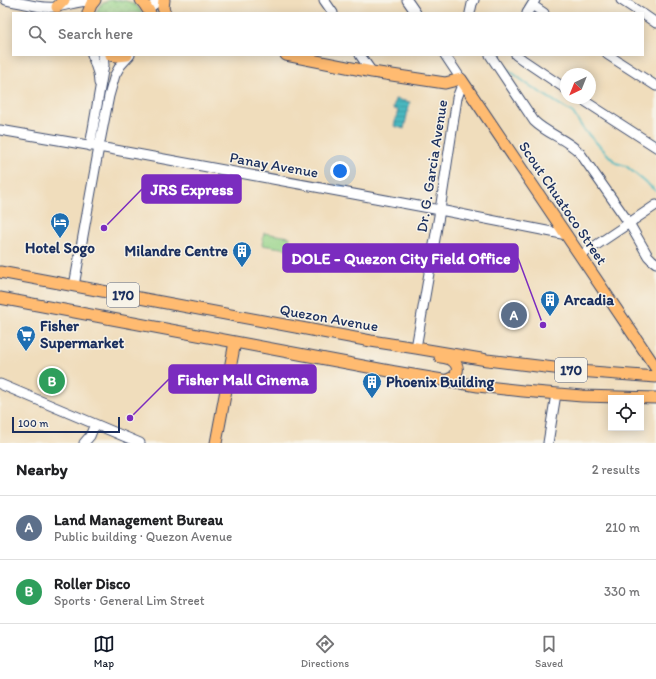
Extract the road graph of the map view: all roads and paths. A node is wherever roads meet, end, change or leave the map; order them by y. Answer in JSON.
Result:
{"nodes":[{"id":1,"x":6,"y":0,"type":"edge"},
{"id":2,"x":141,"y":0,"type":"edge"},
{"id":3,"x":160,"y":0,"type":"edge"},
{"id":4,"x":164,"y":0,"type":"edge"},
{"id":5,"x":324,"y":0,"type":"edge"},
{"id":6,"x":407,"y":0,"type":"edge"},
{"id":7,"x":474,"y":0,"type":"edge"},
{"id":8,"x":621,"y":0,"type":"edge"},
{"id":9,"x":95,"y":1,"type":"edge"},
{"id":10,"x":534,"y":2,"type":"edge"},
{"id":11,"x":58,"y":7,"type":"edge"},
{"id":12,"x":149,"y":11,"type":"edge"},
{"id":13,"x":89,"y":12,"type":"edge"},
{"id":14,"x":165,"y":12,"type":"edge"},
{"id":15,"x":331,"y":12,"type":"edge"},
{"id":16,"x":415,"y":12,"type":"edge"},
{"id":17,"x":470,"y":12,"type":"edge"},
{"id":18,"x":528,"y":12,"type":"edge"},
{"id":19,"x":543,"y":12,"type":"edge"},
{"id":20,"x":639,"y":12,"type":"edge"},
{"id":21,"x":644,"y":15,"type":"edge"},
{"id":22,"x":656,"y":23,"type":"edge"},
{"id":23,"x":92,"y":56,"type":"edge"},
{"id":24,"x":103,"y":56,"type":"edge"},
{"id":25,"x":128,"y":56,"type":"edge"},
{"id":26,"x":291,"y":56,"type":"edge"},
{"id":27,"x":361,"y":56,"type":"edge"},
{"id":28,"x":446,"y":56,"type":"edge"},
{"id":29,"x":491,"y":56,"type":"edge"},
{"id":30,"x":517,"y":56,"type":"edge"},
{"id":31,"x":610,"y":56,"type":"edge"},
{"id":32,"x":372,"y":72,"type":"junction"},
{"id":33,"x":463,"y":82,"type":"junction"},
{"id":34,"x":560,"y":85,"type":"edge"},
{"id":35,"x":656,"y":86,"type":"edge"},
{"id":36,"x":100,"y":94,"type":"junction"},
{"id":37,"x":589,"y":104,"type":"edge"},
{"id":38,"x":0,"y":130,"type":"edge"},
{"id":39,"x":95,"y":146,"type":"junction"},
{"id":40,"x":656,"y":147,"type":"edge"},
{"id":41,"x":656,"y":205,"type":"edge"},
{"id":42,"x":440,"y":210,"type":"junction"},
{"id":43,"x":629,"y":224,"type":"junction"},
{"id":44,"x":567,"y":235,"type":"junction"},
{"id":45,"x":580,"y":256,"type":"junction"},
{"id":46,"x":656,"y":262,"type":"edge"},
{"id":47,"x":0,"y":272,"type":"edge"},
{"id":48,"x":74,"y":286,"type":"junction"},
{"id":49,"x":0,"y":298,"type":"edge"},
{"id":50,"x":239,"y":343,"type":"junction"},
{"id":51,"x":411,"y":347,"type":"junction"},
{"id":52,"x":656,"y":368,"type":"edge"},
{"id":53,"x":656,"y":376,"type":"edge"},
{"id":54,"x":447,"y":380,"type":"junction"},
{"id":55,"x":0,"y":384,"type":"edge"},
{"id":56,"x":556,"y":394,"type":"junction"},
{"id":57,"x":656,"y":398,"type":"edge"},
{"id":58,"x":95,"y":424,"type":"junction"},
{"id":59,"x":84,"y":443,"type":"edge"},
{"id":60,"x":140,"y":443,"type":"edge"},
{"id":61,"x":216,"y":443,"type":"edge"},
{"id":62,"x":222,"y":443,"type":"edge"},
{"id":63,"x":548,"y":443,"type":"edge"}],
"edges":[{"from":1,"to":11,"type":"street"},
{"from":2,"to":12,"type":"main road"},
{"from":3,"to":12,"type":"street"},
{"from":4,"to":14,"type":"main road"},
{"from":5,"to":15,"type":"street"},
{"from":6,"to":16,"type":"street"},
{"from":7,"to":17,"type":"street"},
{"from":8,"to":20,"type":"street"},
{"from":9,"to":11,"type":"street"},
{"from":9,"to":13,"type":"main road"},
{"from":10,"to":18,"type":"street"},
{"from":10,"to":19,"type":"street"},
{"from":21,"to":22,"type":"street"},
{"from":23,"to":36,"type":"street"},
{"from":24,"to":36,"type":"street"},
{"from":25,"to":39,"type":"street"},
{"from":26,"to":32,"type":"main road"},
{"from":27,"to":32,"type":"street"},
{"from":28,"to":33,"type":"street","name":"Scout Chuatoco Street"},
{"from":29,"to":43,"type":"street"},
{"from":30,"to":34,"type":"street"},
{"from":31,"to":35,"type":"street"},
{"from":32,"to":33,"type":"main road"},
{"from":33,"to":42,"type":"street","name":"Dr. G. Garcia Avenue"},
{"from":33,"to":44,"type":"main road","name":"Scout Chuatoco Street"},
{"from":36,"to":39,"type":"street"},
{"from":37,"to":40,"type":"street"},
{"from":38,"to":39,"type":"street","name":"Panay Avenue"},
{"from":39,"to":42,"type":"street","name":"Panay Avenue"},
{"from":39,"to":48,"type":"street"},
{"from":41,"to":43,"type":"street"},
{"from":42,"to":44,"type":"street","name":"Panay Avenue"},
{"from":42,"to":51,"type":"street","name":"Dr. G. Garcia Avenue"},
{"from":43,"to":45,"type":"street"},
{"from":43,"to":46,"type":"street"},
{"from":44,"to":45,"type":"main road","name":"Scout Chuatoco Street"},
{"from":45,"to":52,"type":"main road","name":"Scout Chuatoco Street"},
{"from":47,"to":48,"type":"main road","name":"Quezon Avenue","number":"170"},
{"from":48,"to":51,"type":"main road","name":"Quezon Avenue","number":"170"},
{"from":49,"to":50,"type":"main road","number":"170"},
{"from":50,"to":54,"type":"main road","number":"170"},
{"from":50,"to":61,"type":"main road"},
{"from":50,"to":62,"type":"main road"},
{"from":51,"to":53,"type":"main road","name":"Quezon Avenue","number":"170"},
{"from":51,"to":54,"type":"main road"},
{"from":54,"to":56,"type":"main road","number":"170"},
{"from":55,"to":58,"type":"street"},
{"from":56,"to":57,"type":"main road","number":"170"},
{"from":56,"to":63,"type":"street"},
{"from":58,"to":59,"type":"street"},
{"from":58,"to":60,"type":"street"}]}
